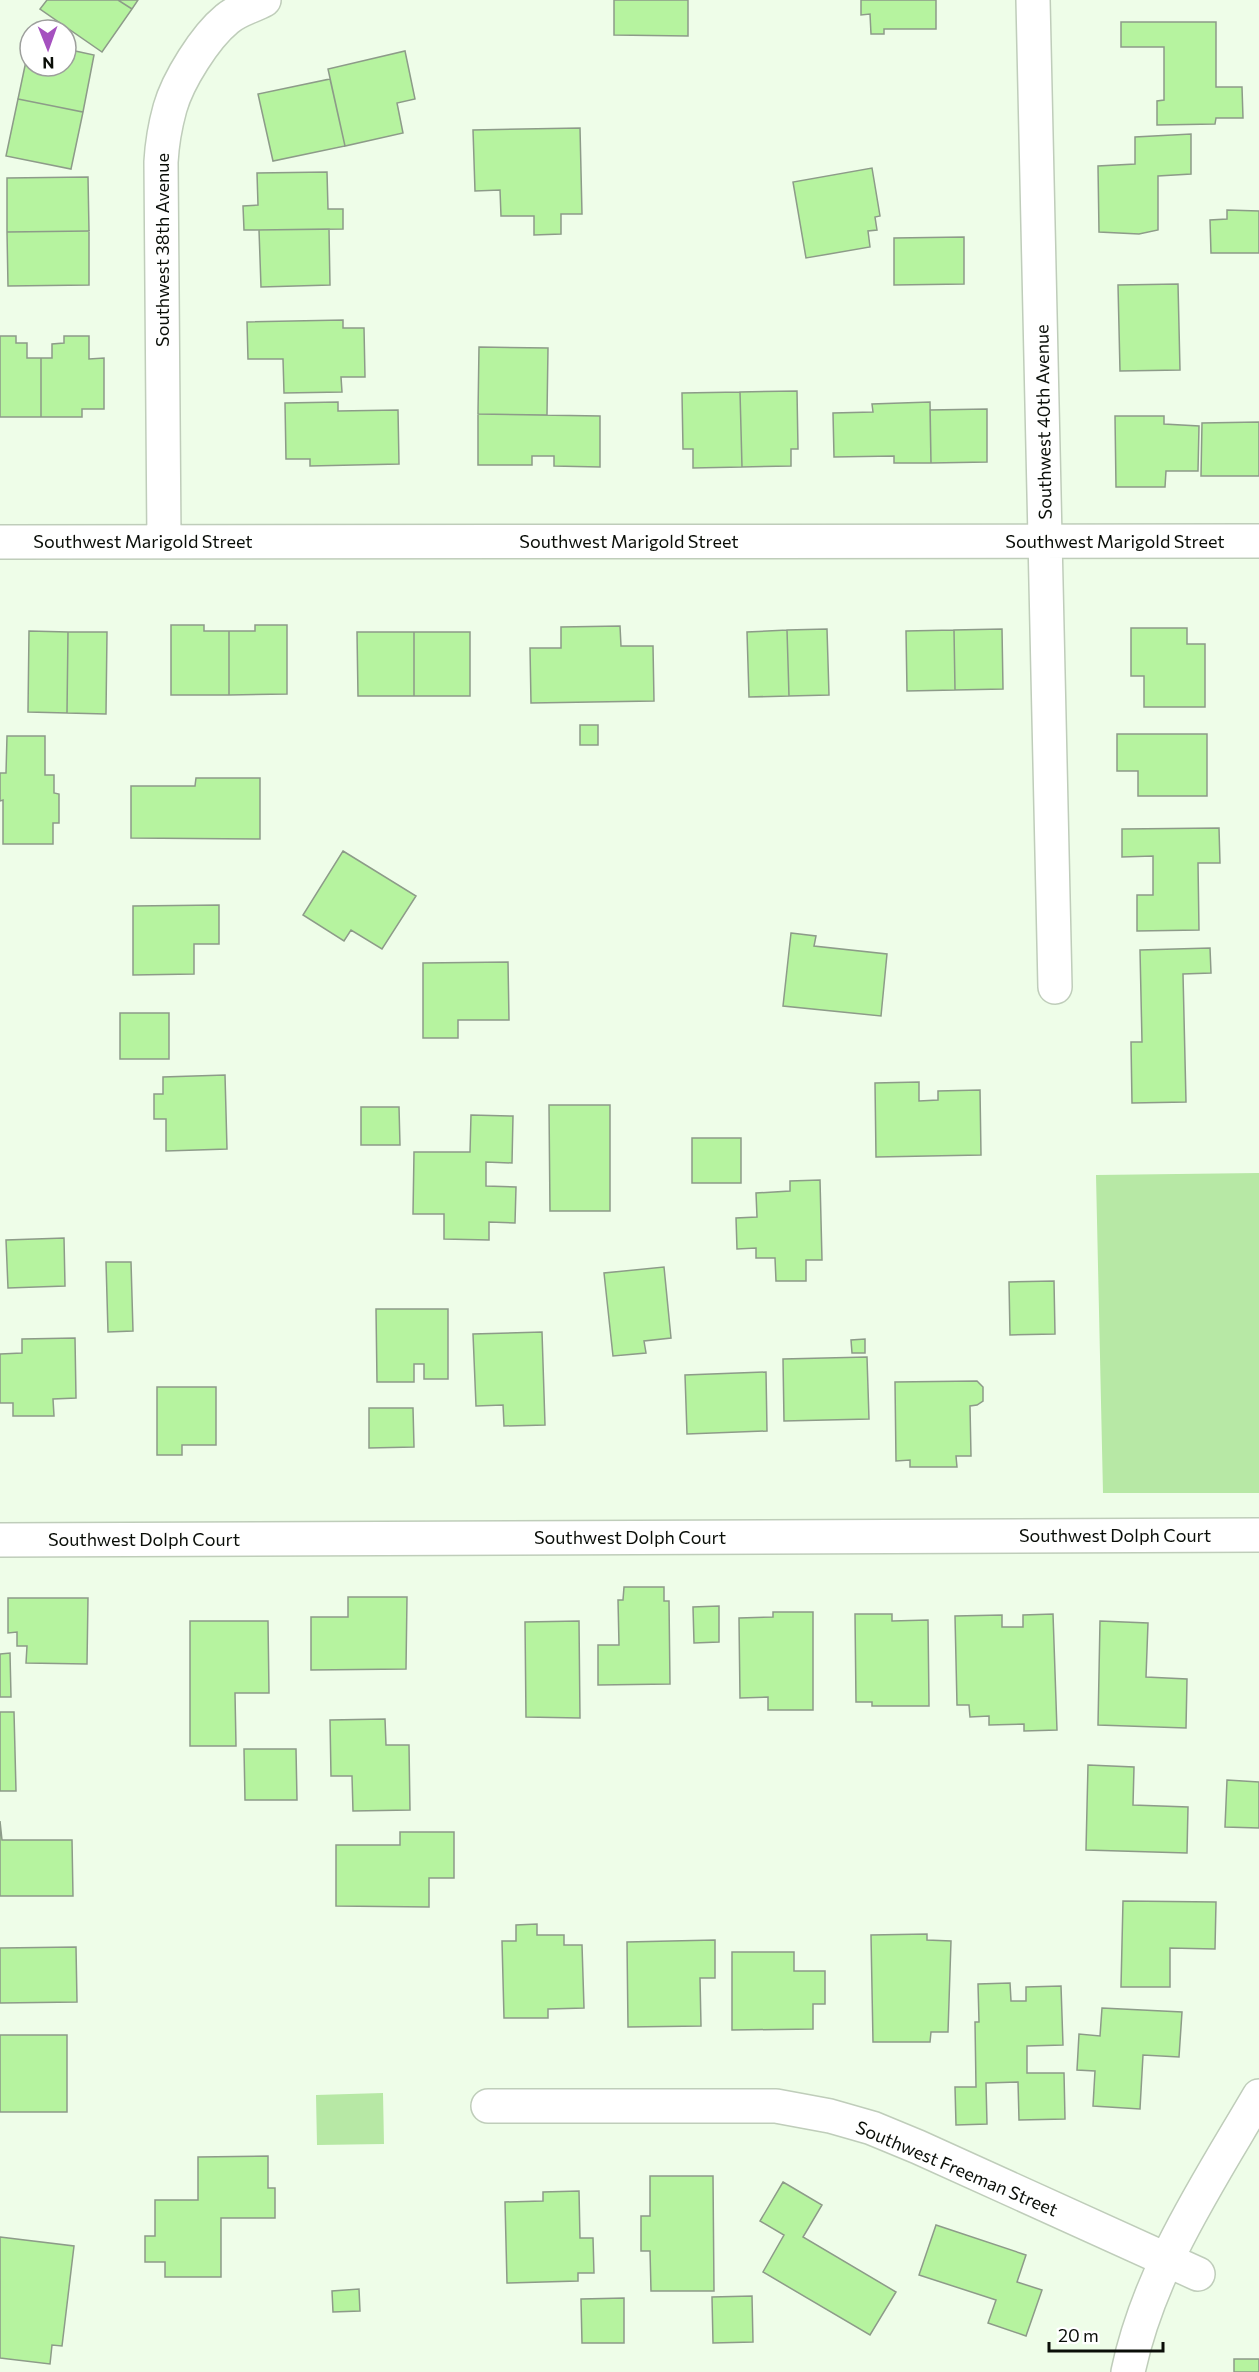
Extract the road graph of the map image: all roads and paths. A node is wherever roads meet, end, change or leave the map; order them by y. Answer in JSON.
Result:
{"nodes":[{"id":1,"x":264,"y":0,"type":"edge"},
{"id":2,"x":1033,"y":0,"type":"edge"},
{"id":3,"x":164,"y":541,"type":"junction"},
{"id":4,"x":1046,"y":541,"type":"junction"},
{"id":5,"x":1259,"y":541,"type":"edge"},
{"id":6,"x":0,"y":542,"type":"edge"},
{"id":7,"x":1055,"y":987,"type":"dead end"},
{"id":8,"x":1259,"y":1535,"type":"edge"},
{"id":9,"x":0,"y":1540,"type":"edge"},
{"id":10,"x":1259,"y":2096,"type":"edge"},
{"id":11,"x":488,"y":2106,"type":"dead end"},
{"id":12,"x":1166,"y":2261,"type":"junction"},
{"id":13,"x":1198,"y":2274,"type":"dead end"},
{"id":14,"x":1128,"y":2372,"type":"edge"}],
"edges":[{"from":1,"to":3,"type":"street","name":"Southwest 38th Avenue"},
{"from":2,"to":4,"type":"street","name":"Southwest 40th Avenue"},
{"from":3,"to":4,"type":"street","name":"Southwest Marigold Street"},
{"from":3,"to":6,"type":"street","name":"Southwest Marigold Street"},
{"from":4,"to":5,"type":"street","name":"Southwest Marigold Street"},
{"from":4,"to":7,"type":"street","name":"Southwest 40th Avenue"},
{"from":8,"to":9,"type":"street","name":"Southwest Dolph Court"},
{"from":10,"to":12,"type":"street"},
{"from":11,"to":12,"type":"street","name":"Southwest Freeman Street"},
{"from":12,"to":13,"type":"street","name":"Southwest Freeman Street"},
{"from":12,"to":14,"type":"street"}]}
